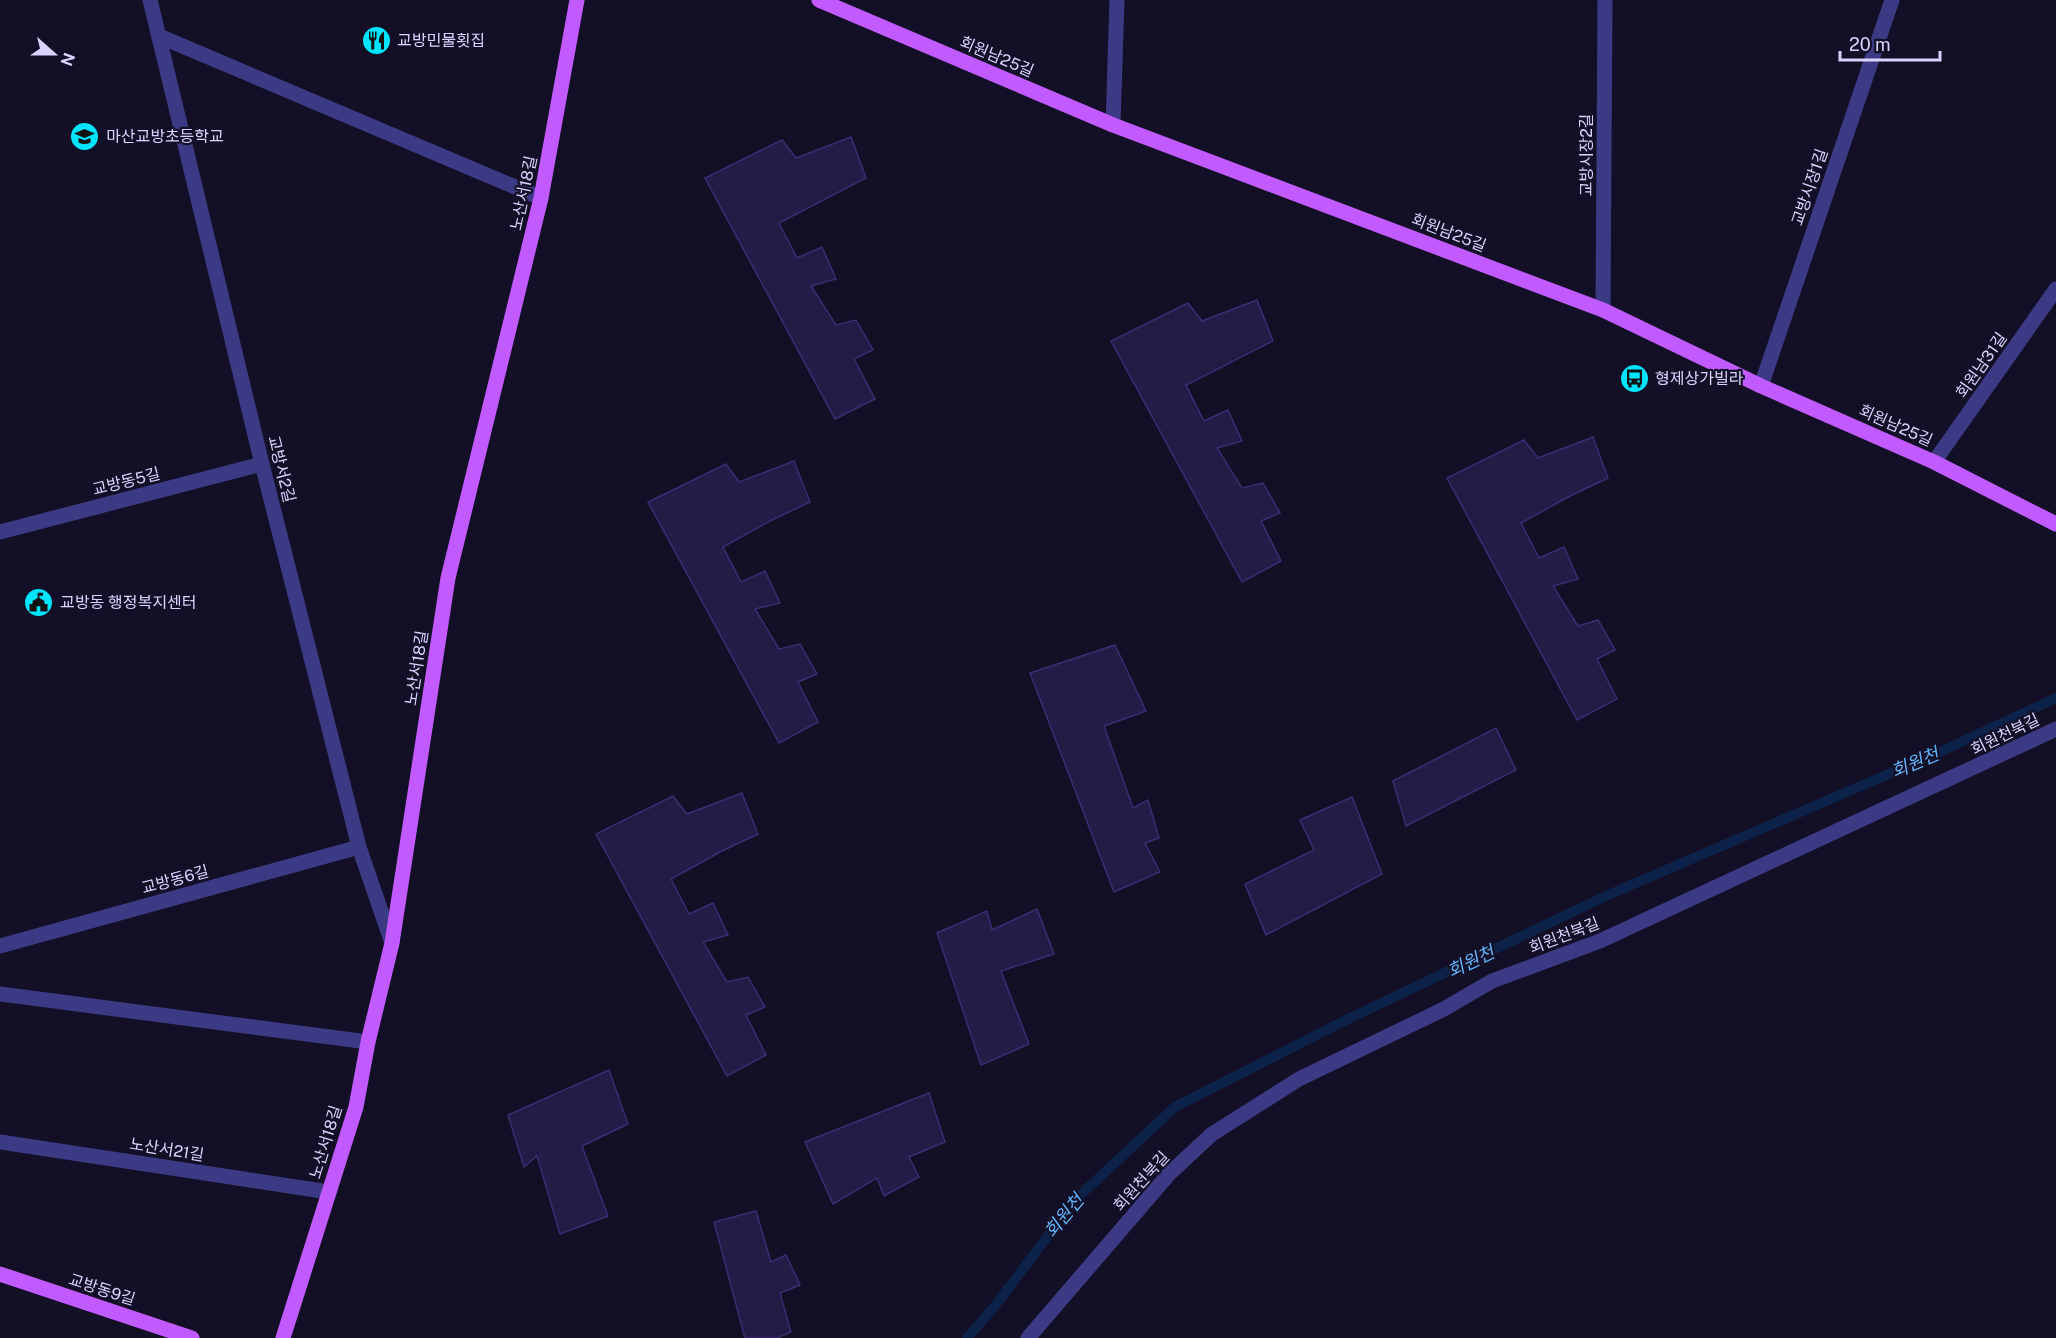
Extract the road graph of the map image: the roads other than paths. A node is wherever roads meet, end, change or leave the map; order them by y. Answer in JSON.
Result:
{"nodes":[{"id":1,"x":150,"y":0,"type":"edge"},
{"id":2,"x":577,"y":0,"type":"edge"},
{"id":3,"x":819,"y":0,"type":"edge"},
{"id":4,"x":1117,"y":0,"type":"edge"},
{"id":5,"x":1605,"y":0,"type":"edge"},
{"id":6,"x":1892,"y":0,"type":"edge"},
{"id":7,"x":159,"y":36,"type":"junction"},
{"id":8,"x":1113,"y":125,"type":"junction"},
{"id":9,"x":542,"y":198,"type":"junction"},
{"id":10,"x":2056,"y":289,"type":"edge"},
{"id":11,"x":1603,"y":310,"type":"junction"},
{"id":12,"x":1761,"y":386,"type":"junction"},
{"id":13,"x":1935,"y":462,"type":"junction"},
{"id":14,"x":262,"y":464,"type":"junction"},
{"id":15,"x":2056,"y":524,"type":"edge"},
{"id":16,"x":0,"y":532,"type":"edge"},
{"id":17,"x":2056,"y":729,"type":"edge"},
{"id":18,"x":359,"y":847,"type":"junction"},
{"id":19,"x":392,"y":943,"type":"junction"},
{"id":20,"x":0,"y":946,"type":"edge"},
{"id":21,"x":0,"y":994,"type":"edge"},
{"id":22,"x":368,"y":1042,"type":"junction"},
{"id":23,"x":0,"y":1142,"type":"edge"},
{"id":24,"x":329,"y":1192,"type":"junction"},
{"id":25,"x":0,"y":1274,"type":"edge"},
{"id":26,"x":192,"y":1338,"type":"edge"},
{"id":27,"x":283,"y":1338,"type":"edge"},
{"id":28,"x":1028,"y":1338,"type":"edge"}],
"edges":[{"from":1,"to":7,"type":"street","name":"교방서2길"},
{"from":2,"to":9,"type":"main road","name":"노산서18길"},
{"from":3,"to":8,"type":"main road","name":"회원남25길"},
{"from":4,"to":8,"type":"street"},
{"from":5,"to":11,"type":"street","name":"교방시장2길"},
{"from":6,"to":12,"type":"street","name":"교방시장1길"},
{"from":7,"to":9,"type":"street"},
{"from":7,"to":14,"type":"street","name":"교방서2길"},
{"from":8,"to":11,"type":"main road","name":"회원남25길"},
{"from":9,"to":19,"type":"main road","name":"노산서18길"},
{"from":10,"to":13,"type":"street","name":"회원남31길"},
{"from":11,"to":12,"type":"main road","name":"회원남25길"},
{"from":12,"to":13,"type":"main road","name":"회원남25길"},
{"from":13,"to":15,"type":"main road","name":"회원남25길"},
{"from":14,"to":16,"type":"street","name":"교방동5길"},
{"from":14,"to":18,"type":"street","name":"교방서2길"},
{"from":17,"to":28,"type":"street","name":"회원천북길"},
{"from":18,"to":19,"type":"street","name":"교방서2길"},
{"from":18,"to":20,"type":"street","name":"교방동6길"},
{"from":19,"to":22,"type":"main road","name":"노산서18길"},
{"from":21,"to":22,"type":"street"},
{"from":22,"to":24,"type":"main road","name":"노산서18길"},
{"from":23,"to":24,"type":"street","name":"노산서21길"},
{"from":24,"to":27,"type":"main road","name":"노산서18길"},
{"from":25,"to":26,"type":"main road","name":"교방동9길"}]}
